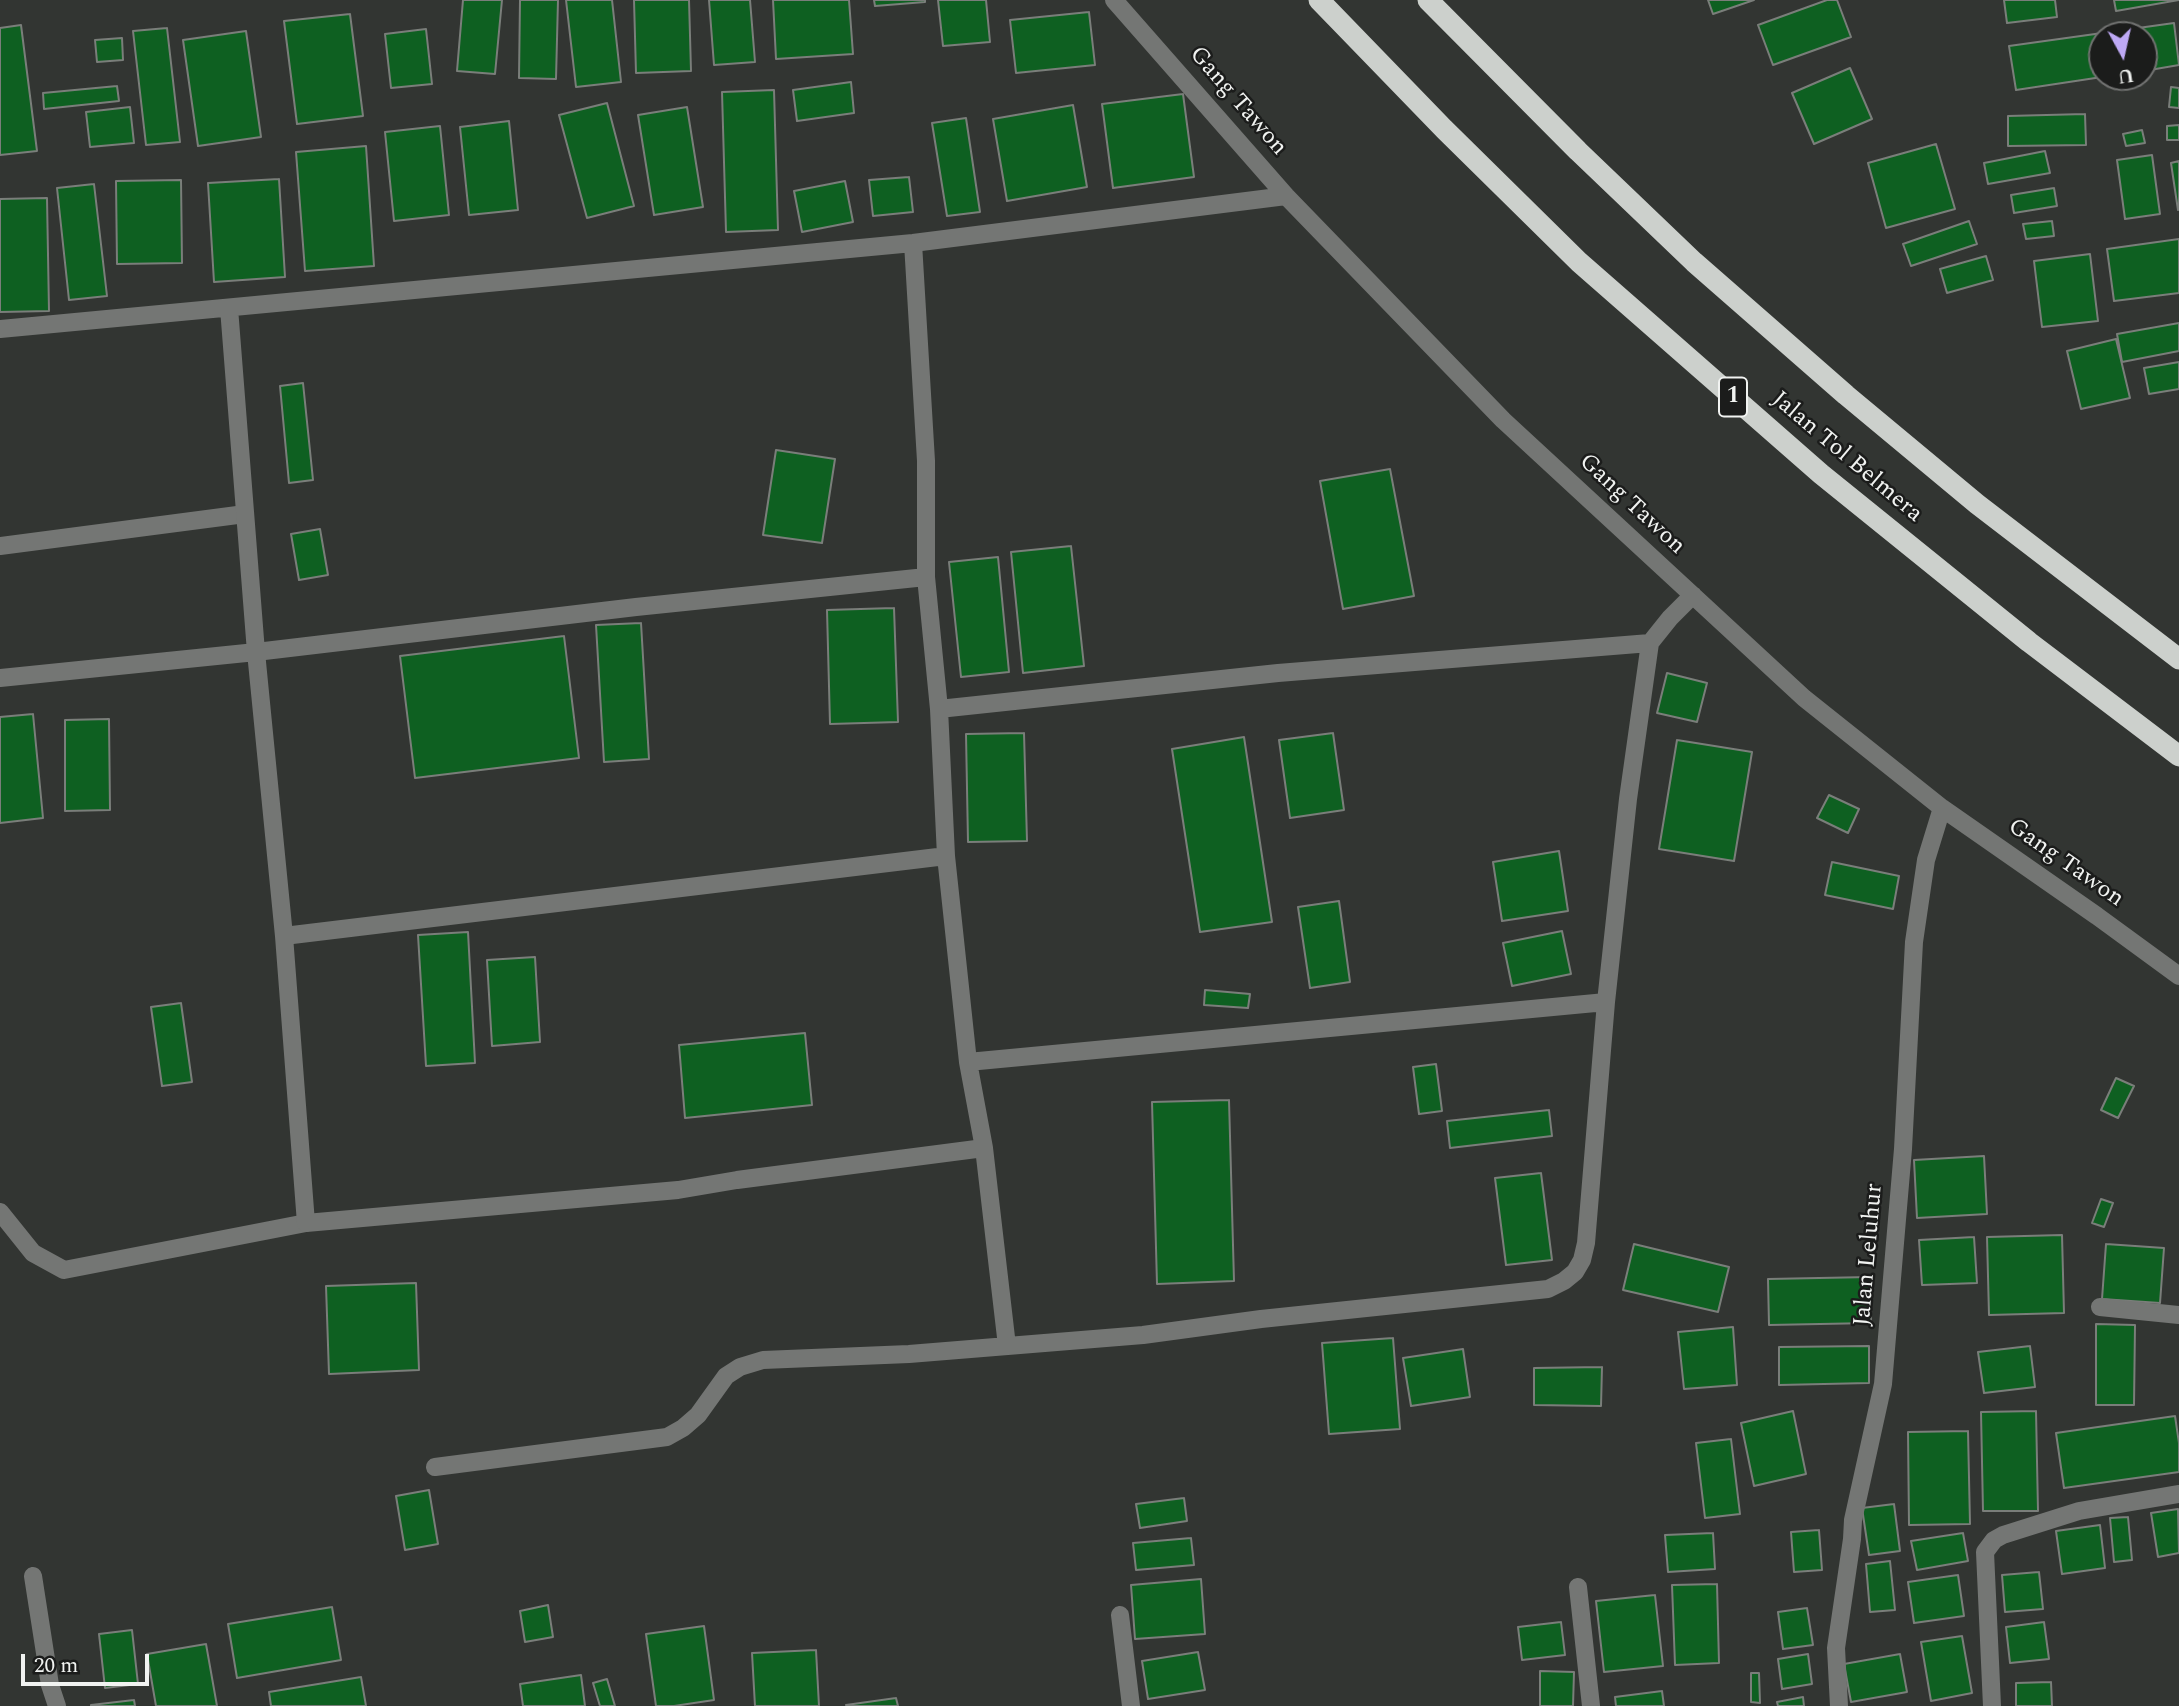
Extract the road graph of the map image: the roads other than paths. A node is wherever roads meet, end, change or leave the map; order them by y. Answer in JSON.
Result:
{"nodes":[{"id":1,"x":1114,"y":0,"type":"edge"},
{"id":2,"x":1319,"y":0,"type":"edge"},
{"id":3,"x":1428,"y":0,"type":"edge"},
{"id":4,"x":1286,"y":196,"type":"junction"},
{"id":5,"x":913,"y":243,"type":"junction"},
{"id":6,"x":229,"y":308,"type":"junction"},
{"id":7,"x":0,"y":329,"type":"edge"},
{"id":8,"x":245,"y":514,"type":"junction"},
{"id":9,"x":0,"y":546,"type":"edge"},
{"id":10,"x":926,"y":577,"type":"junction"},
{"id":11,"x":1693,"y":595,"type":"junction"},
{"id":12,"x":1650,"y":643,"type":"junction"},
{"id":13,"x":256,"y":652,"type":"junction"},
{"id":14,"x":2179,"y":659,"type":"edge"},
{"id":15,"x":0,"y":678,"type":"edge"},
{"id":16,"x":939,"y":709,"type":"junction"},
{"id":17,"x":2179,"y":756,"type":"edge"},
{"id":18,"x":1942,"y":808,"type":"junction"},
{"id":19,"x":946,"y":856,"type":"junction"},
{"id":20,"x":284,"y":936,"type":"junction"},
{"id":21,"x":2179,"y":976,"type":"edge"},
{"id":22,"x":1606,"y":1002,"type":"junction"},
{"id":23,"x":968,"y":1062,"type":"junction"},
{"id":24,"x":984,"y":1148,"type":"junction"},
{"id":25,"x":0,"y":1212,"type":"edge"},
{"id":26,"x":306,"y":1223,"type":"junction"},
{"id":27,"x":2100,"y":1307,"type":"dead end"},
{"id":28,"x":2179,"y":1315,"type":"edge"},
{"id":29,"x":1007,"y":1346,"type":"junction"},
{"id":30,"x":435,"y":1467,"type":"dead end"},
{"id":31,"x":2178,"y":1494,"type":"edge"},
{"id":32,"x":33,"y":1576,"type":"dead end"},
{"id":33,"x":1578,"y":1587,"type":"dead end"},
{"id":34,"x":1121,"y":1615,"type":"dead end"},
{"id":35,"x":57,"y":1706,"type":"edge"},
{"id":36,"x":1131,"y":1706,"type":"edge"},
{"id":37,"x":1591,"y":1706,"type":"edge"},
{"id":38,"x":1839,"y":1706,"type":"edge"},
{"id":39,"x":1992,"y":1706,"type":"edge"}],
"edges":[{"from":1,"to":4,"type":"street","name":"Gang Tawon"},
{"from":2,"to":17,"type":"highway","name":"Jalan Tol Belmera","number":"1"},
{"from":3,"to":14,"type":"highway","name":"Jalan Tol Belmera"},
{"from":4,"to":5,"type":"street"},
{"from":4,"to":11,"type":"street","name":"Gang Tawon"},
{"from":5,"to":6,"type":"street"},
{"from":5,"to":10,"type":"street"},
{"from":6,"to":7,"type":"street"},
{"from":6,"to":8,"type":"street"},
{"from":8,"to":9,"type":"street"},
{"from":8,"to":13,"type":"street"},
{"from":10,"to":13,"type":"street"},
{"from":10,"to":16,"type":"street"},
{"from":11,"to":12,"type":"street"},
{"from":11,"to":18,"type":"street","name":"Gang Tawon"},
{"from":12,"to":16,"type":"street"},
{"from":12,"to":22,"type":"street"},
{"from":13,"to":15,"type":"street"},
{"from":13,"to":20,"type":"street"},
{"from":16,"to":19,"type":"street"},
{"from":18,"to":21,"type":"street","name":"Gang Tawon"},
{"from":18,"to":38,"type":"street","name":"Jalan Leluhur"},
{"from":19,"to":20,"type":"street"},
{"from":19,"to":23,"type":"street"},
{"from":20,"to":26,"type":"street"},
{"from":22,"to":23,"type":"street"},
{"from":22,"to":29,"type":"street"},
{"from":23,"to":24,"type":"street"},
{"from":24,"to":26,"type":"street"},
{"from":24,"to":29,"type":"street"},
{"from":25,"to":26,"type":"street"},
{"from":27,"to":28,"type":"street"},
{"from":29,"to":30,"type":"street"},
{"from":31,"to":39,"type":"street"},
{"from":32,"to":35,"type":"street"},
{"from":33,"to":37,"type":"street"},
{"from":34,"to":36,"type":"street"}]}
